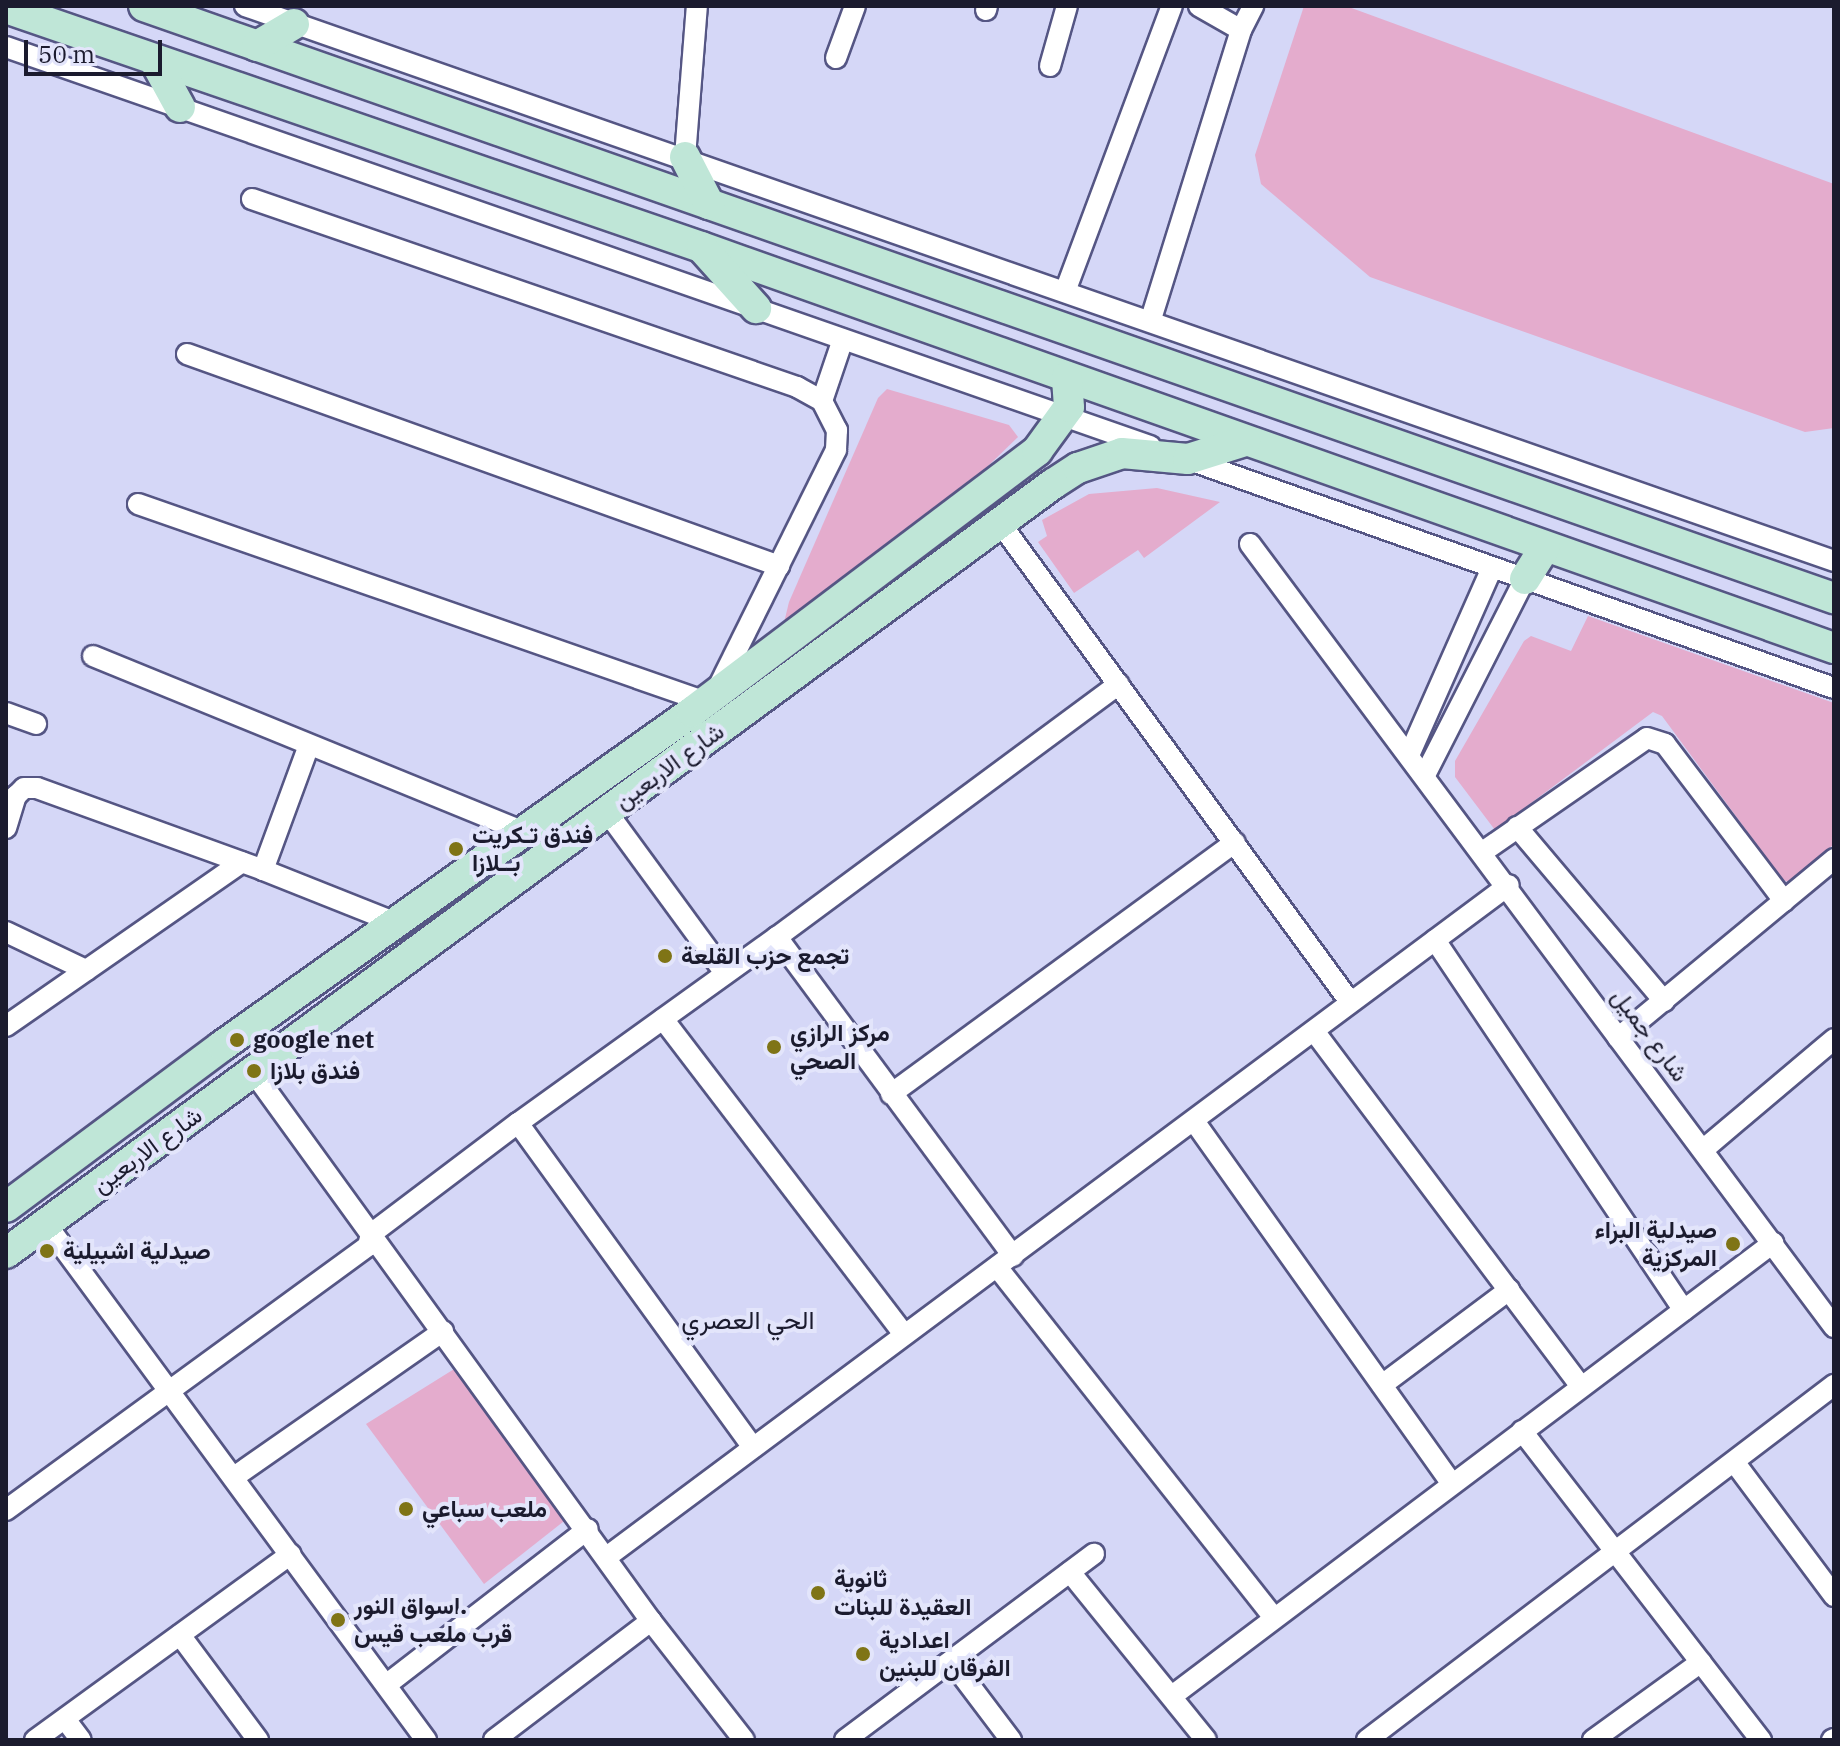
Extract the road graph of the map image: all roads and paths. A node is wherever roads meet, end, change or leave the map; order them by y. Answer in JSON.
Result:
{"nodes":[{"id":1,"x":144,"y":6,"type":"edge"},
{"id":2,"x":245,"y":6,"type":"edge"},
{"id":3,"x":697,"y":6,"type":"edge"},
{"id":4,"x":855,"y":6,"type":"edge"},
{"id":5,"x":1067,"y":6,"type":"edge"},
{"id":6,"x":1172,"y":6,"type":"edge"},
{"id":7,"x":1199,"y":6,"type":"edge"},
{"id":8,"x":1253,"y":6,"type":"edge"},
{"id":9,"x":6,"y":8,"type":"edge"},
{"id":10,"x":294,"y":24,"type":"junction"},
{"id":11,"x":1241,"y":30,"type":"junction"},
{"id":12,"x":257,"y":46,"type":"junction"},
{"id":13,"x":6,"y":47,"type":"edge"},
{"id":14,"x":836,"y":58,"type":"dead end"},
{"id":15,"x":156,"y":63,"type":"junction"},
{"id":16,"x":1050,"y":66,"type":"dead end"},
{"id":17,"x":180,"y":107,"type":"junction"},
{"id":18,"x":685,"y":157,"type":"junction"},
{"id":19,"x":252,"y":199,"type":"dead end"},
{"id":20,"x":709,"y":204,"type":"junction"},
{"id":21,"x":701,"y":247,"type":"junction"},
{"id":22,"x":1066,"y":289,"type":"junction"},
{"id":23,"x":756,"y":308,"type":"junction"},
{"id":24,"x":1151,"y":319,"type":"junction"},
{"id":25,"x":843,"y":339,"type":"junction"},
{"id":26,"x":187,"y":354,"type":"dead end"},
{"id":27,"x":1067,"y":377,"type":"junction"},
{"id":28,"x":822,"y":401,"type":"junction"},
{"id":29,"x":1064,"y":417,"type":"junction"},
{"id":30,"x":1245,"y":441,"type":"junction"},
{"id":31,"x":1188,"y":459,"type":"junction"},
{"id":32,"x":138,"y":504,"type":"dead end"},
{"id":33,"x":1000,"y":523,"type":"junction"},
{"id":34,"x":1250,"y":544,"type":"dead end"},
{"id":35,"x":1545,"y":547,"type":"junction"},
{"id":36,"x":1834,"y":561,"type":"edge"},
{"id":37,"x":779,"y":566,"type":"junction"},
{"id":38,"x":1492,"y":568,"type":"junction"},
{"id":39,"x":1525,"y":579,"type":"junction"},
{"id":40,"x":1829,"y":594,"type":"edge"},
{"id":41,"x":1834,"y":648,"type":"edge"},
{"id":42,"x":93,"y":656,"type":"dead end"},
{"id":43,"x":1119,"y":684,"type":"junction"},
{"id":44,"x":1834,"y":688,"type":"edge"},
{"id":45,"x":705,"y":703,"type":"junction"},
{"id":46,"x":6,"y":713,"type":"edge"},
{"id":47,"x":36,"y":724,"type":"dead end"},
{"id":48,"x":709,"y":738,"type":"junction"},
{"id":49,"x":309,"y":745,"type":"junction"},
{"id":50,"x":1410,"y":753,"type":"junction"},
{"id":51,"x":1425,"y":775,"type":"junction"},
{"id":52,"x":607,"y":812,"type":"junction"},
{"id":53,"x":1517,"y":827,"type":"junction"},
{"id":54,"x":6,"y":828,"type":"edge"},
{"id":55,"x":522,"y":831,"type":"junction"},
{"id":56,"x":1235,"y":842,"type":"junction"},
{"id":57,"x":1484,"y":851,"type":"junction"},
{"id":58,"x":1834,"y":859,"type":"edge"},
{"id":59,"x":242,"y":862,"type":"junction"},
{"id":60,"x":263,"y":870,"type":"junction"},
{"id":61,"x":1509,"y":885,"type":"junction"},
{"id":62,"x":1784,"y":901,"type":"junction"},
{"id":63,"x":396,"y":923,"type":"junction"},
{"id":64,"x":6,"y":932,"type":"edge"},
{"id":65,"x":777,"y":937,"type":"junction"},
{"id":66,"x":1435,"y":940,"type":"junction"},
{"id":67,"x":86,"y":970,"type":"junction"},
{"id":68,"x":725,"y":973,"type":"junction"},
{"id":69,"x":1664,"y":1001,"type":"junction"},
{"id":70,"x":1350,"y":1002,"type":"junction"},
{"id":71,"x":663,"y":1019,"type":"junction"},
{"id":72,"x":6,"y":1026,"type":"edge"},
{"id":73,"x":1314,"y":1031,"type":"junction"},
{"id":74,"x":1618,"y":1038,"type":"junction"},
{"id":75,"x":1832,"y":1044,"type":"edge"},
{"id":76,"x":254,"y":1073,"type":"junction"},
{"id":77,"x":891,"y":1094,"type":"junction"},
{"id":78,"x":1194,"y":1121,"type":"junction"},
{"id":79,"x":518,"y":1123,"type":"junction"},
{"id":80,"x":1704,"y":1149,"type":"junction"},
{"id":81,"x":6,"y":1207,"type":"edge"},
{"id":82,"x":46,"y":1224,"type":"junction"},
{"id":83,"x":371,"y":1234,"type":"junction"},
{"id":84,"x":1773,"y":1243,"type":"junction"},
{"id":85,"x":6,"y":1253,"type":"edge"},
{"id":86,"x":1005,"y":1262,"type":"junction"},
{"id":87,"x":1509,"y":1290,"type":"junction"},
{"id":88,"x":1684,"y":1310,"type":"junction"},
{"id":89,"x":1834,"y":1327,"type":"edge"},
{"id":90,"x":443,"y":1331,"type":"junction"},
{"id":91,"x":904,"y":1334,"type":"junction"},
{"id":92,"x":1382,"y":1385,"type":"junction"},
{"id":93,"x":1834,"y":1385,"type":"edge"},
{"id":94,"x":1581,"y":1386,"type":"junction"},
{"id":95,"x":172,"y":1391,"type":"junction"},
{"id":96,"x":1522,"y":1431,"type":"junction"},
{"id":97,"x":752,"y":1446,"type":"junction"},
{"id":98,"x":1735,"y":1463,"type":"junction"},
{"id":99,"x":234,"y":1477,"type":"junction"},
{"id":100,"x":1451,"y":1483,"type":"junction"},
{"id":101,"x":6,"y":1510,"type":"edge"},
{"id":102,"x":588,"y":1529,"type":"junction"},
{"id":103,"x":1618,"y":1552,"type":"junction"},
{"id":104,"x":291,"y":1554,"type":"junction"},
{"id":105,"x":1094,"y":1554,"type":"dead end"},
{"id":106,"x":608,"y":1556,"type":"junction"},
{"id":107,"x":1070,"y":1572,"type":"junction"},
{"id":108,"x":1834,"y":1596,"type":"edge"},
{"id":109,"x":1273,"y":1617,"type":"junction"},
{"id":110,"x":651,"y":1621,"type":"junction"},
{"id":111,"x":180,"y":1635,"type":"junction"},
{"id":112,"x":952,"y":1662,"type":"junction"},
{"id":113,"x":1701,"y":1662,"type":"junction"},
{"id":114,"x":386,"y":1685,"type":"junction"},
{"id":115,"x":1172,"y":1696,"type":"junction"},
{"id":116,"x":65,"y":1719,"type":"junction"},
{"id":117,"x":35,"y":1740,"type":"edge"},
{"id":118,"x":81,"y":1740,"type":"edge"},
{"id":119,"x":258,"y":1740,"type":"edge"},
{"id":120,"x":426,"y":1740,"type":"edge"},
{"id":121,"x":494,"y":1740,"type":"edge"},
{"id":122,"x":744,"y":1740,"type":"edge"},
{"id":123,"x":845,"y":1740,"type":"edge"},
{"id":124,"x":1011,"y":1740,"type":"edge"},
{"id":125,"x":1206,"y":1740,"type":"edge"},
{"id":126,"x":1367,"y":1740,"type":"edge"},
{"id":127,"x":1593,"y":1740,"type":"edge"},
{"id":128,"x":1761,"y":1740,"type":"edge"}],
"edges":[{"from":1,"to":12,"type":"main road"},
{"from":2,"to":10,"type":"street"},
{"from":3,"to":18,"type":"street"},
{"from":4,"to":14,"type":"street"},
{"from":5,"to":16,"type":"street"},
{"from":6,"to":22,"type":"street"},
{"from":7,"to":11,"type":"street"},
{"from":8,"to":11,"type":"street"},
{"from":9,"to":15,"type":"main road"},
{"from":10,"to":12,"type":"main road"},
{"from":10,"to":18,"type":"street"},
{"from":11,"to":24,"type":"street"},
{"from":12,"to":20,"type":"main road"},
{"from":13,"to":17,"type":"street"},
{"from":15,"to":17,"type":"main road"},
{"from":15,"to":21,"type":"main road"},
{"from":17,"to":23,"type":"street"},
{"from":18,"to":20,"type":"main road"},
{"from":18,"to":22,"type":"street"},
{"from":19,"to":28,"type":"street"},
{"from":20,"to":40,"type":"main road"},
{"from":21,"to":23,"type":"main road"},
{"from":21,"to":27,"type":"main road"},
{"from":22,"to":24,"type":"street"},
{"from":23,"to":25,"type":"street"},
{"from":24,"to":36,"type":"street"},
{"from":25,"to":28,"type":"street"},
{"from":25,"to":29,"type":"street"},
{"from":26,"to":37,"type":"street"},
{"from":27,"to":29,"type":"main road"},
{"from":27,"to":30,"type":"main road"},
{"from":28,"to":37,"type":"street"},
{"from":29,"to":31,"type":"street"},
{"from":29,"to":45,"type":"main road","name":"شارع الاربعين"},
{"from":30,"to":31,"type":"main road","name":"شارع الاربعين"},
{"from":30,"to":35,"type":"main road"},
{"from":31,"to":33,"type":"main road","name":"شارع الاربعين"},
{"from":31,"to":38,"type":"street"},
{"from":32,"to":45,"type":"street"},
{"from":33,"to":43,"type":"street"},
{"from":33,"to":48,"type":"main road","name":"شارع الاربعين"},
{"from":34,"to":50,"type":"street","name":"شارع جميل"},
{"from":35,"to":39,"type":"main road"},
{"from":35,"to":41,"type":"main road"},
{"from":37,"to":45,"type":"street"},
{"from":38,"to":39,"type":"street"},
{"from":38,"to":50,"type":"street"},
{"from":39,"to":44,"type":"street"},
{"from":39,"to":51,"type":"street"},
{"from":42,"to":49,"type":"street"},
{"from":43,"to":56,"type":"street"},
{"from":43,"to":65,"type":"street"},
{"from":45,"to":48,"type":"main road"},
{"from":45,"to":55,"type":"main road","name":"شارع الاربعين"},
{"from":46,"to":47,"type":"street"},
{"from":48,"to":52,"type":"main road","name":"شارع الاربعين"},
{"from":49,"to":55,"type":"street"},
{"from":49,"to":60,"type":"street"},
{"from":50,"to":51,"type":"street","name":"شارع جميل"},
{"from":51,"to":57,"type":"street","name":"شارع جميل"},
{"from":52,"to":68,"type":"street"},
{"from":52,"to":76,"type":"main road","name":"شارع الاربعين"},
{"from":53,"to":57,"type":"street"},
{"from":53,"to":62,"type":"street"},
{"from":53,"to":69,"type":"street"},
{"from":54,"to":59,"type":"street"},
{"from":55,"to":63,"type":"main road","name":"شارع الاربعين"},
{"from":56,"to":70,"type":"street"},
{"from":56,"to":77,"type":"street"},
{"from":57,"to":61,"type":"street","name":"شارع جميل"},
{"from":58,"to":62,"type":"street"},
{"from":59,"to":60,"type":"street"},
{"from":59,"to":67,"type":"street"},
{"from":60,"to":63,"type":"street"},
{"from":61,"to":66,"type":"street"},
{"from":61,"to":74,"type":"street","name":"شارع جميل"},
{"from":62,"to":69,"type":"street"},
{"from":63,"to":81,"type":"main road","name":"شارع الاربعين"},
{"from":64,"to":67,"type":"street"},
{"from":65,"to":68,"type":"street"},
{"from":65,"to":77,"type":"street"},
{"from":66,"to":70,"type":"street"},
{"from":66,"to":88,"type":"street"},
{"from":67,"to":72,"type":"street"},
{"from":68,"to":71,"type":"street"},
{"from":69,"to":74,"type":"street"},
{"from":70,"to":73,"type":"street"},
{"from":71,"to":79,"type":"street"},
{"from":71,"to":91,"type":"street"},
{"from":73,"to":78,"type":"street"},
{"from":73,"to":87,"type":"street"},
{"from":74,"to":80,"type":"street","name":"شارع جميل"},
{"from":75,"to":80,"type":"street"},
{"from":76,"to":82,"type":"main road","name":"شارع الاربعين"},
{"from":76,"to":83,"type":"street"},
{"from":77,"to":86,"type":"street"},
{"from":78,"to":86,"type":"street"},
{"from":78,"to":92,"type":"street"},
{"from":79,"to":83,"type":"street"},
{"from":79,"to":97,"type":"street"},
{"from":80,"to":84,"type":"street","name":"شارع جميل"},
{"from":82,"to":85,"type":"main road","name":"شارع الاربعين"},
{"from":82,"to":95,"type":"street"},
{"from":83,"to":90,"type":"street"},
{"from":83,"to":95,"type":"street"},
{"from":84,"to":88,"type":"street"},
{"from":84,"to":89,"type":"street","name":"شارع جميل"},
{"from":86,"to":91,"type":"street"},
{"from":86,"to":109,"type":"street"},
{"from":87,"to":92,"type":"street"},
{"from":87,"to":94,"type":"street"},
{"from":88,"to":94,"type":"street"},
{"from":90,"to":99,"type":"street"},
{"from":90,"to":102,"type":"street"},
{"from":91,"to":97,"type":"street"},
{"from":92,"to":100,"type":"street"},
{"from":93,"to":98,"type":"street"},
{"from":94,"to":96,"type":"street"},
{"from":95,"to":99,"type":"street"},
{"from":95,"to":101,"type":"street"},
{"from":96,"to":100,"type":"street"},
{"from":96,"to":103,"type":"street"},
{"from":97,"to":106,"type":"street"},
{"from":98,"to":103,"type":"street"},
{"from":98,"to":108,"type":"street"},
{"from":99,"to":104,"type":"street"},
{"from":100,"to":109,"type":"street"},
{"from":102,"to":106,"type":"street"},
{"from":102,"to":114,"type":"street"},
{"from":103,"to":113,"type":"street"},
{"from":103,"to":126,"type":"street"},
{"from":104,"to":111,"type":"street"},
{"from":104,"to":114,"type":"street"},
{"from":105,"to":107,"type":"street"},
{"from":106,"to":110,"type":"street"},
{"from":107,"to":112,"type":"street"},
{"from":107,"to":115,"type":"street"},
{"from":109,"to":115,"type":"street"},
{"from":110,"to":121,"type":"street"},
{"from":110,"to":122,"type":"street"},
{"from":111,"to":116,"type":"street"},
{"from":111,"to":119,"type":"street"},
{"from":112,"to":123,"type":"street"},
{"from":112,"to":124,"type":"street"},
{"from":113,"to":127,"type":"street"},
{"from":113,"to":128,"type":"street"},
{"from":114,"to":120,"type":"street"},
{"from":115,"to":125,"type":"street"},
{"from":116,"to":117,"type":"street"},
{"from":116,"to":118,"type":"street"}]}
